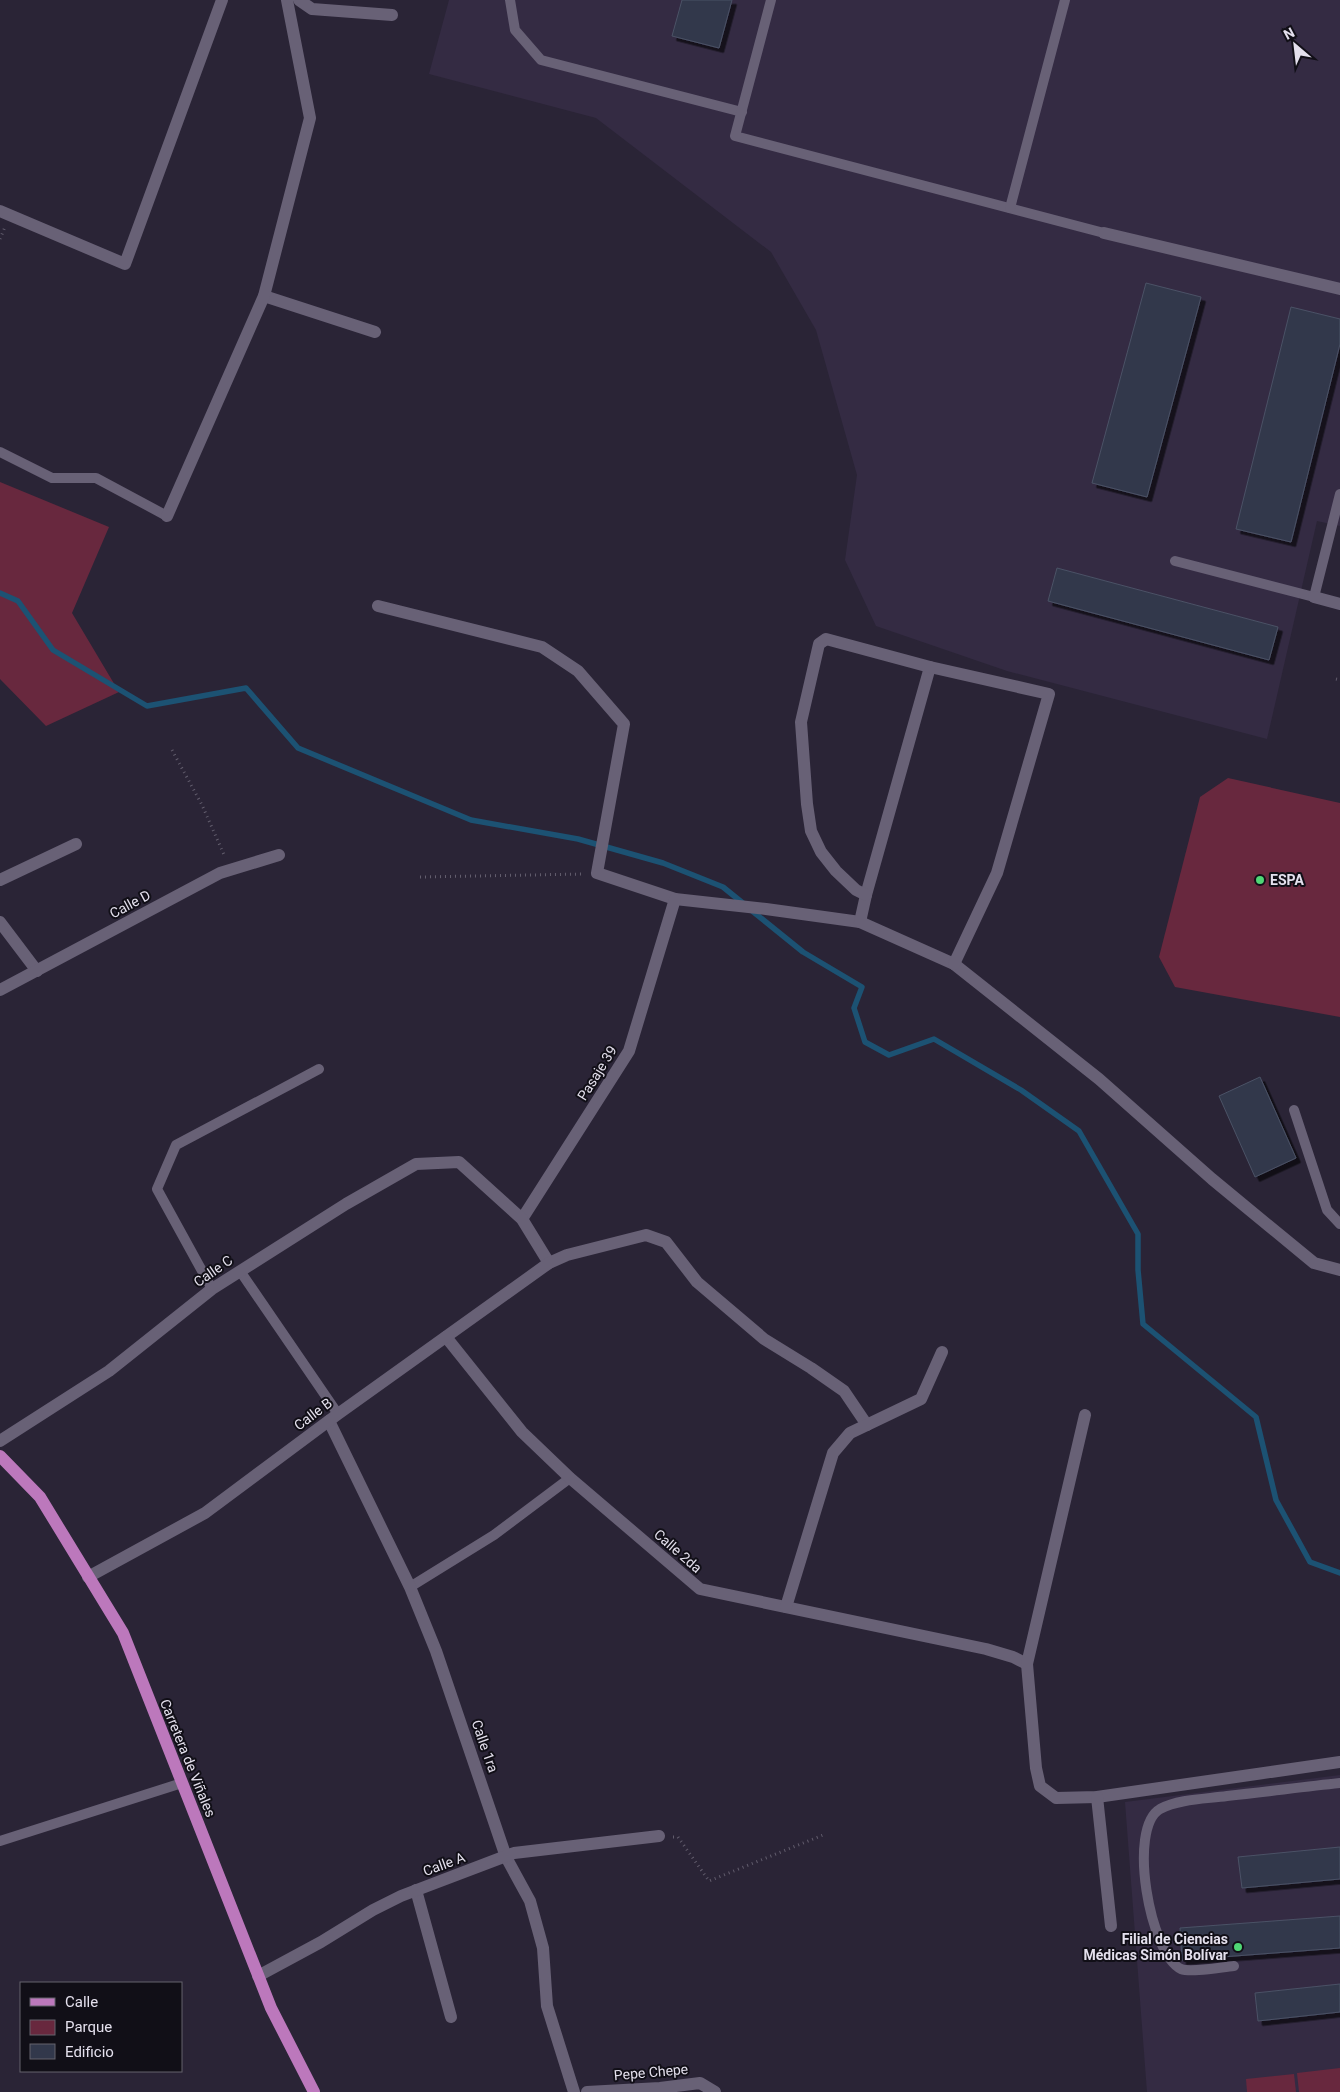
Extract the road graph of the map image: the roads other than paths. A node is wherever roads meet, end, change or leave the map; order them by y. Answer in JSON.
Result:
{"nodes":[{"id":1,"x":222,"y":0,"type":"edge"},
{"id":2,"x":287,"y":0,"type":"edge"},
{"id":3,"x":299,"y":0,"type":"edge"},
{"id":4,"x":510,"y":0,"type":"edge"},
{"id":5,"x":771,"y":0,"type":"edge"},
{"id":6,"x":1065,"y":0,"type":"edge"},
{"id":7,"x":392,"y":15,"type":"dead end"},
{"id":8,"x":742,"y":112,"type":"junction"},
{"id":9,"x":1010,"y":208,"type":"junction"},
{"id":10,"x":0,"y":211,"type":"edge"},
{"id":11,"x":1104,"y":233,"type":"joint"},
{"id":12,"x":1340,"y":289,"type":"edge"},
{"id":13,"x":264,"y":296,"type":"junction"},
{"id":14,"x":375,"y":332,"type":"dead end"},
{"id":15,"x":0,"y":452,"type":"edge"},
{"id":16,"x":1340,"y":494,"type":"edge"},
{"id":17,"x":167,"y":516,"type":"joint"},
{"id":18,"x":1174,"y":561,"type":"dead end"},
{"id":19,"x":1314,"y":597,"type":"junction"},
{"id":20,"x":1340,"y":604,"type":"edge"},
{"id":21,"x":378,"y":606,"type":"dead end"},
{"id":22,"x":930,"y":667,"type":"junction"},
{"id":23,"x":76,"y":844,"type":"dead end"},
{"id":24,"x":279,"y":855,"type":"dead end"},
{"id":25,"x":0,"y":880,"type":"edge"},
{"id":26,"x":866,"y":895,"type":"junction"},
{"id":27,"x":675,"y":899,"type":"junction"},
{"id":28,"x":0,"y":922,"type":"edge"},
{"id":29,"x":860,"y":922,"type":"junction"},
{"id":30,"x":954,"y":964,"type":"junction"},
{"id":31,"x":37,"y":970,"type":"junction"},
{"id":32,"x":0,"y":990,"type":"edge"},
{"id":33,"x":319,"y":1069,"type":"dead end"},
{"id":34,"x":1294,"y":1110,"type":"dead end"},
{"id":35,"x":522,"y":1219,"type":"junction"},
{"id":36,"x":1340,"y":1224,"type":"edge"},
{"id":37,"x":550,"y":1264,"type":"junction"},
{"id":38,"x":1340,"y":1270,"type":"edge"},
{"id":39,"x":240,"y":1271,"type":"junction"},
{"id":40,"x":212,"y":1289,"type":"junction"},
{"id":41,"x":446,"y":1337,"type":"junction"},
{"id":42,"x":942,"y":1352,"type":"dead end"},
{"id":43,"x":1085,"y":1415,"type":"dead end"},
{"id":44,"x":333,"y":1417,"type":"junction"},
{"id":45,"x":867,"y":1425,"type":"junction"},
{"id":46,"x":0,"y":1441,"type":"edge"},
{"id":47,"x":0,"y":1456,"type":"edge"},
{"id":48,"x":570,"y":1478,"type":"junction"},
{"id":49,"x":88,"y":1577,"type":"junction"},
{"id":50,"x":410,"y":1586,"type":"junction"},
{"id":51,"x":786,"y":1607,"type":"junction"},
{"id":52,"x":1027,"y":1664,"type":"junction"},
{"id":53,"x":1340,"y":1762,"type":"edge"},
{"id":54,"x":182,"y":1783,"type":"junction"},
{"id":55,"x":1340,"y":1783,"type":"edge"},
{"id":56,"x":1097,"y":1797,"type":"junction"},
{"id":57,"x":659,"y":1836,"type":"road end"},
{"id":58,"x":0,"y":1841,"type":"edge"},
{"id":59,"x":506,"y":1856,"type":"junction"},
{"id":60,"x":416,"y":1890,"type":"junction"},
{"id":61,"x":1111,"y":1926,"type":"dead end"},
{"id":62,"x":1234,"y":1966,"type":"dead end"},
{"id":63,"x":258,"y":1976,"type":"junction"},
{"id":64,"x":451,"y":2017,"type":"dead end"},
{"id":65,"x":314,"y":2092,"type":"edge"},
{"id":66,"x":574,"y":2092,"type":"edge"},
{"id":67,"x":587,"y":2092,"type":"edge"},
{"id":68,"x":715,"y":2092,"type":"edge"}],
"edges":[{"from":1,"to":10,"type":"street"},
{"from":2,"to":13,"type":"street"},
{"from":3,"to":7,"type":"street"},
{"from":4,"to":8,"type":"lane"},
{"from":5,"to":8,"type":"lane"},
{"from":6,"to":9,"type":"lane"},
{"from":8,"to":9,"type":"lane"},
{"from":9,"to":11,"type":"lane"},
{"from":11,"to":12,"type":"street"},
{"from":13,"to":14,"type":"street"},
{"from":13,"to":17,"type":"street"},
{"from":15,"to":17,"type":"lane"},
{"from":16,"to":19,"type":"lane"},
{"from":18,"to":19,"type":"lane"},
{"from":19,"to":20,"type":"street"},
{"from":21,"to":27,"type":"street"},
{"from":22,"to":26,"type":"street"},
{"from":22,"to":26,"type":"street"},
{"from":22,"to":30,"type":"street"},
{"from":23,"to":25,"type":"street"},
{"from":24,"to":31,"type":"street","name":"Calle D"},
{"from":26,"to":29,"type":"street"},
{"from":27,"to":29,"type":"street"},
{"from":27,"to":35,"type":"street","name":"Pasaje 39"},
{"from":28,"to":31,"type":"street"},
{"from":29,"to":30,"type":"street"},
{"from":30,"to":38,"type":"street"},
{"from":31,"to":32,"type":"street","name":"Calle D"},
{"from":33,"to":40,"type":"lane"},
{"from":34,"to":36,"type":"lane"},
{"from":35,"to":37,"type":"street"},
{"from":35,"to":39,"type":"street","name":"Calle C"},
{"from":37,"to":41,"type":"street","name":"Calle B"},
{"from":37,"to":45,"type":"street","name":"Calle B"},
{"from":39,"to":40,"type":"street","name":"Calle C"},
{"from":39,"to":44,"type":"lane"},
{"from":40,"to":46,"type":"street","name":"Calle C"},
{"from":41,"to":44,"type":"street","name":"Calle B"},
{"from":41,"to":48,"type":"street","name":"Calle 2da"},
{"from":42,"to":45,"type":"street"},
{"from":43,"to":52,"type":"street"},
{"from":44,"to":49,"type":"street","name":"Calle B"},
{"from":44,"to":50,"type":"street","name":"Calle 1ra"},
{"from":45,"to":51,"type":"street"},
{"from":47,"to":49,"type":"main road","name":"Carretera de Viñales"},
{"from":48,"to":50,"type":"lane"},
{"from":48,"to":51,"type":"street","name":"Calle 2da"},
{"from":49,"to":54,"type":"main road","name":"Carretera de Viñales"},
{"from":50,"to":59,"type":"street","name":"Calle 1ra"},
{"from":51,"to":52,"type":"street","name":"Calle 2da"},
{"from":52,"to":56,"type":"street"},
{"from":53,"to":56,"type":"street"},
{"from":54,"to":58,"type":"lane"},
{"from":54,"to":63,"type":"main road","name":"Carretera de Viñales"},
{"from":55,"to":62,"type":"lane"},
{"from":56,"to":61,"type":"street"},
{"from":57,"to":59,"type":"street","name":"Calle A"},
{"from":59,"to":60,"type":"street","name":"Calle A"},
{"from":59,"to":66,"type":"street","name":"Calle 1ra"},
{"from":60,"to":63,"type":"street","name":"Calle A"},
{"from":60,"to":64,"type":"street"},
{"from":63,"to":65,"type":"main road","name":"Carretera de Viñales"},
{"from":67,"to":68,"type":"street","name":"Pepe Chepe"}]}
